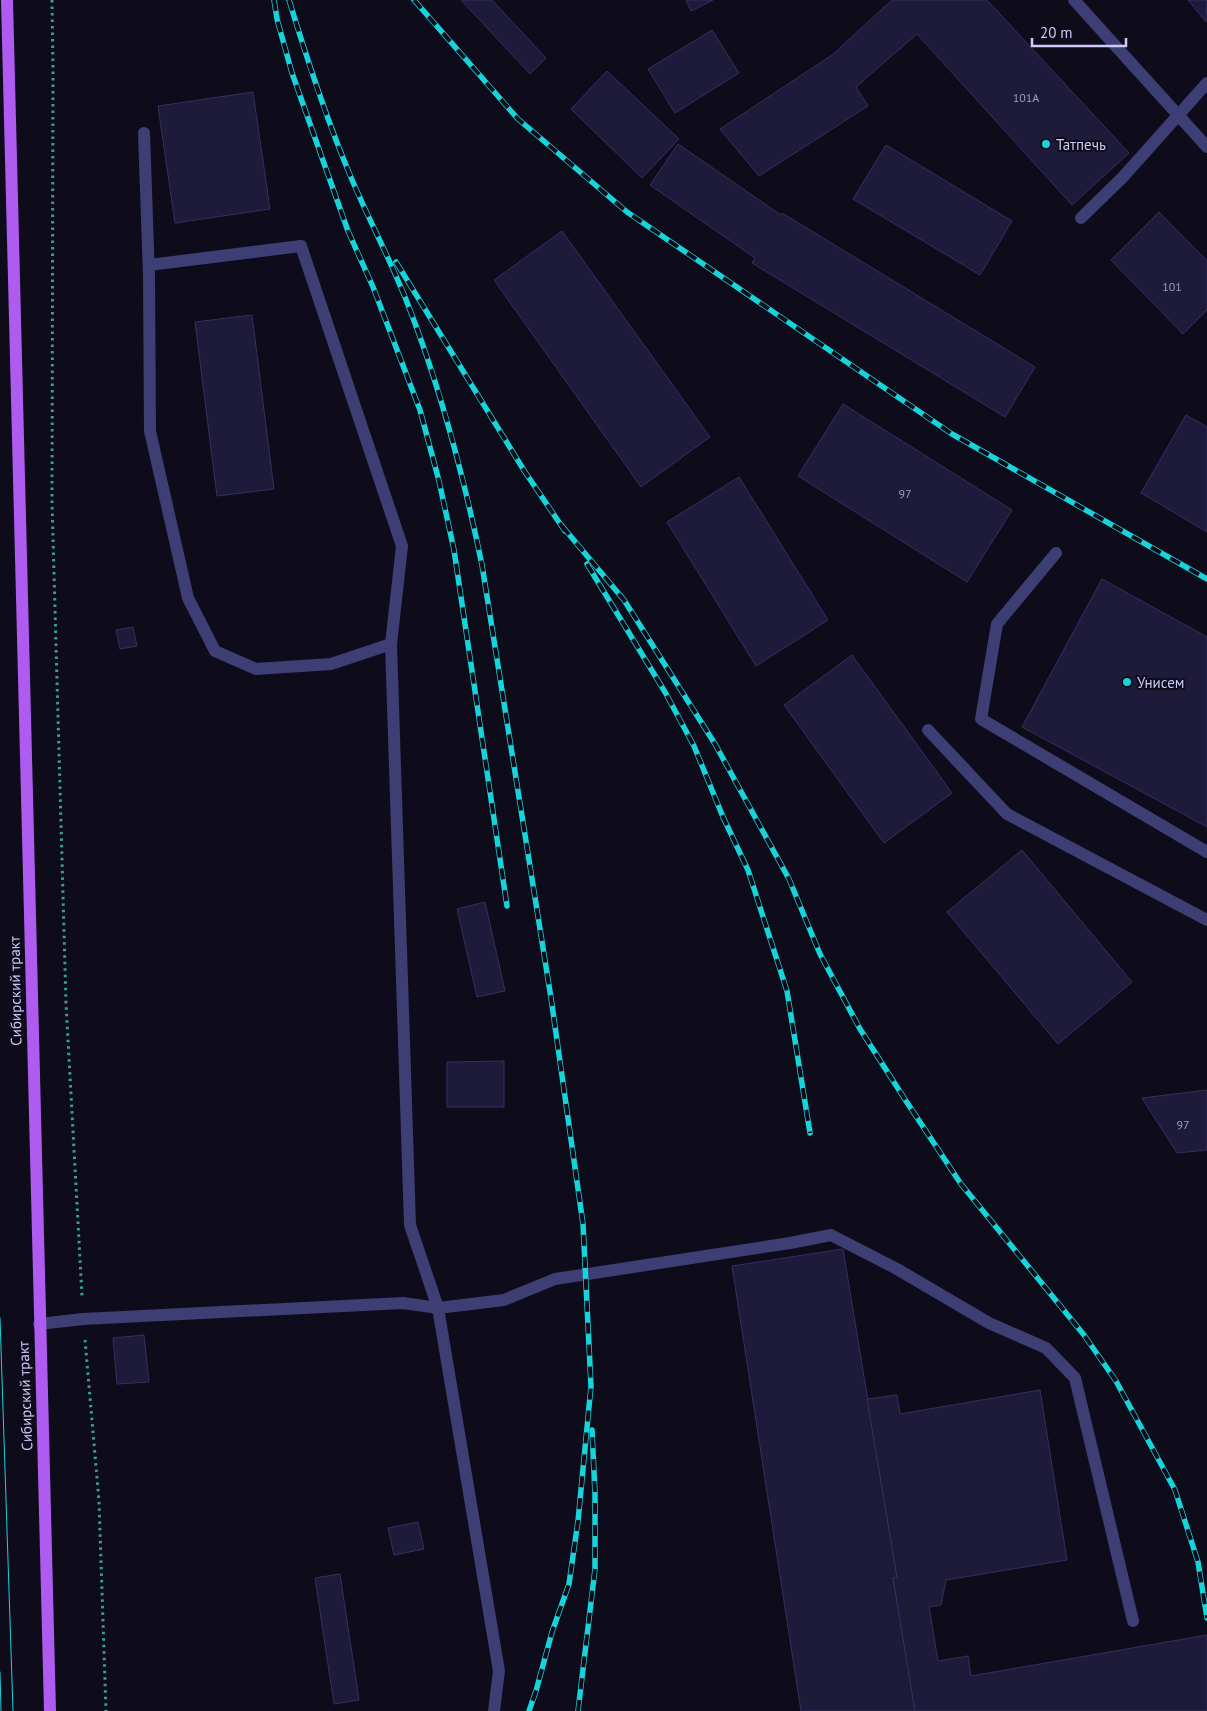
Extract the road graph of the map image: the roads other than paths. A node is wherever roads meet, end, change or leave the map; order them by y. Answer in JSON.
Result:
{"nodes":[{"id":1,"x":7,"y":0,"type":"edge"},
{"id":2,"x":1074,"y":0,"type":"edge"},
{"id":3,"x":1207,"y":83,"type":"edge"},
{"id":4,"x":1178,"y":115,"type":"junction"},
{"id":5,"x":144,"y":132,"type":"dead end"},
{"id":6,"x":1207,"y":147,"type":"edge"},
{"id":7,"x":1080,"y":218,"type":"dead end"},
{"id":8,"x":148,"y":265,"type":"junction"},
{"id":9,"x":1056,"y":553,"type":"dead end"},
{"id":10,"x":391,"y":644,"type":"junction"},
{"id":11,"x":928,"y":730,"type":"dead end"},
{"id":12,"x":1207,"y":852,"type":"edge"},
{"id":13,"x":1207,"y":920,"type":"edge"},
{"id":14,"x":438,"y":1308,"type":"junction"},
{"id":15,"x":39,"y":1324,"type":"junction"},
{"id":16,"x":1134,"y":1621,"type":"dead end"},
{"id":17,"x":50,"y":1711,"type":"edge"},
{"id":18,"x":494,"y":1711,"type":"edge"}],
"edges":[{"from":1,"to":15,"type":"main road","name":"Сибирский тракт"},
{"from":2,"to":4,"type":"street"},
{"from":3,"to":4,"type":"street"},
{"from":4,"to":6,"type":"street"},
{"from":4,"to":7,"type":"street"},
{"from":5,"to":8,"type":"street"},
{"from":8,"to":10,"type":"street"},
{"from":8,"to":10,"type":"street"},
{"from":9,"to":12,"type":"street"},
{"from":10,"to":14,"type":"street"},
{"from":11,"to":13,"type":"street"},
{"from":14,"to":15,"type":"street"},
{"from":14,"to":16,"type":"street"},
{"from":14,"to":18,"type":"street"},
{"from":15,"to":17,"type":"main road","name":"Сибирский тракт"}]}
